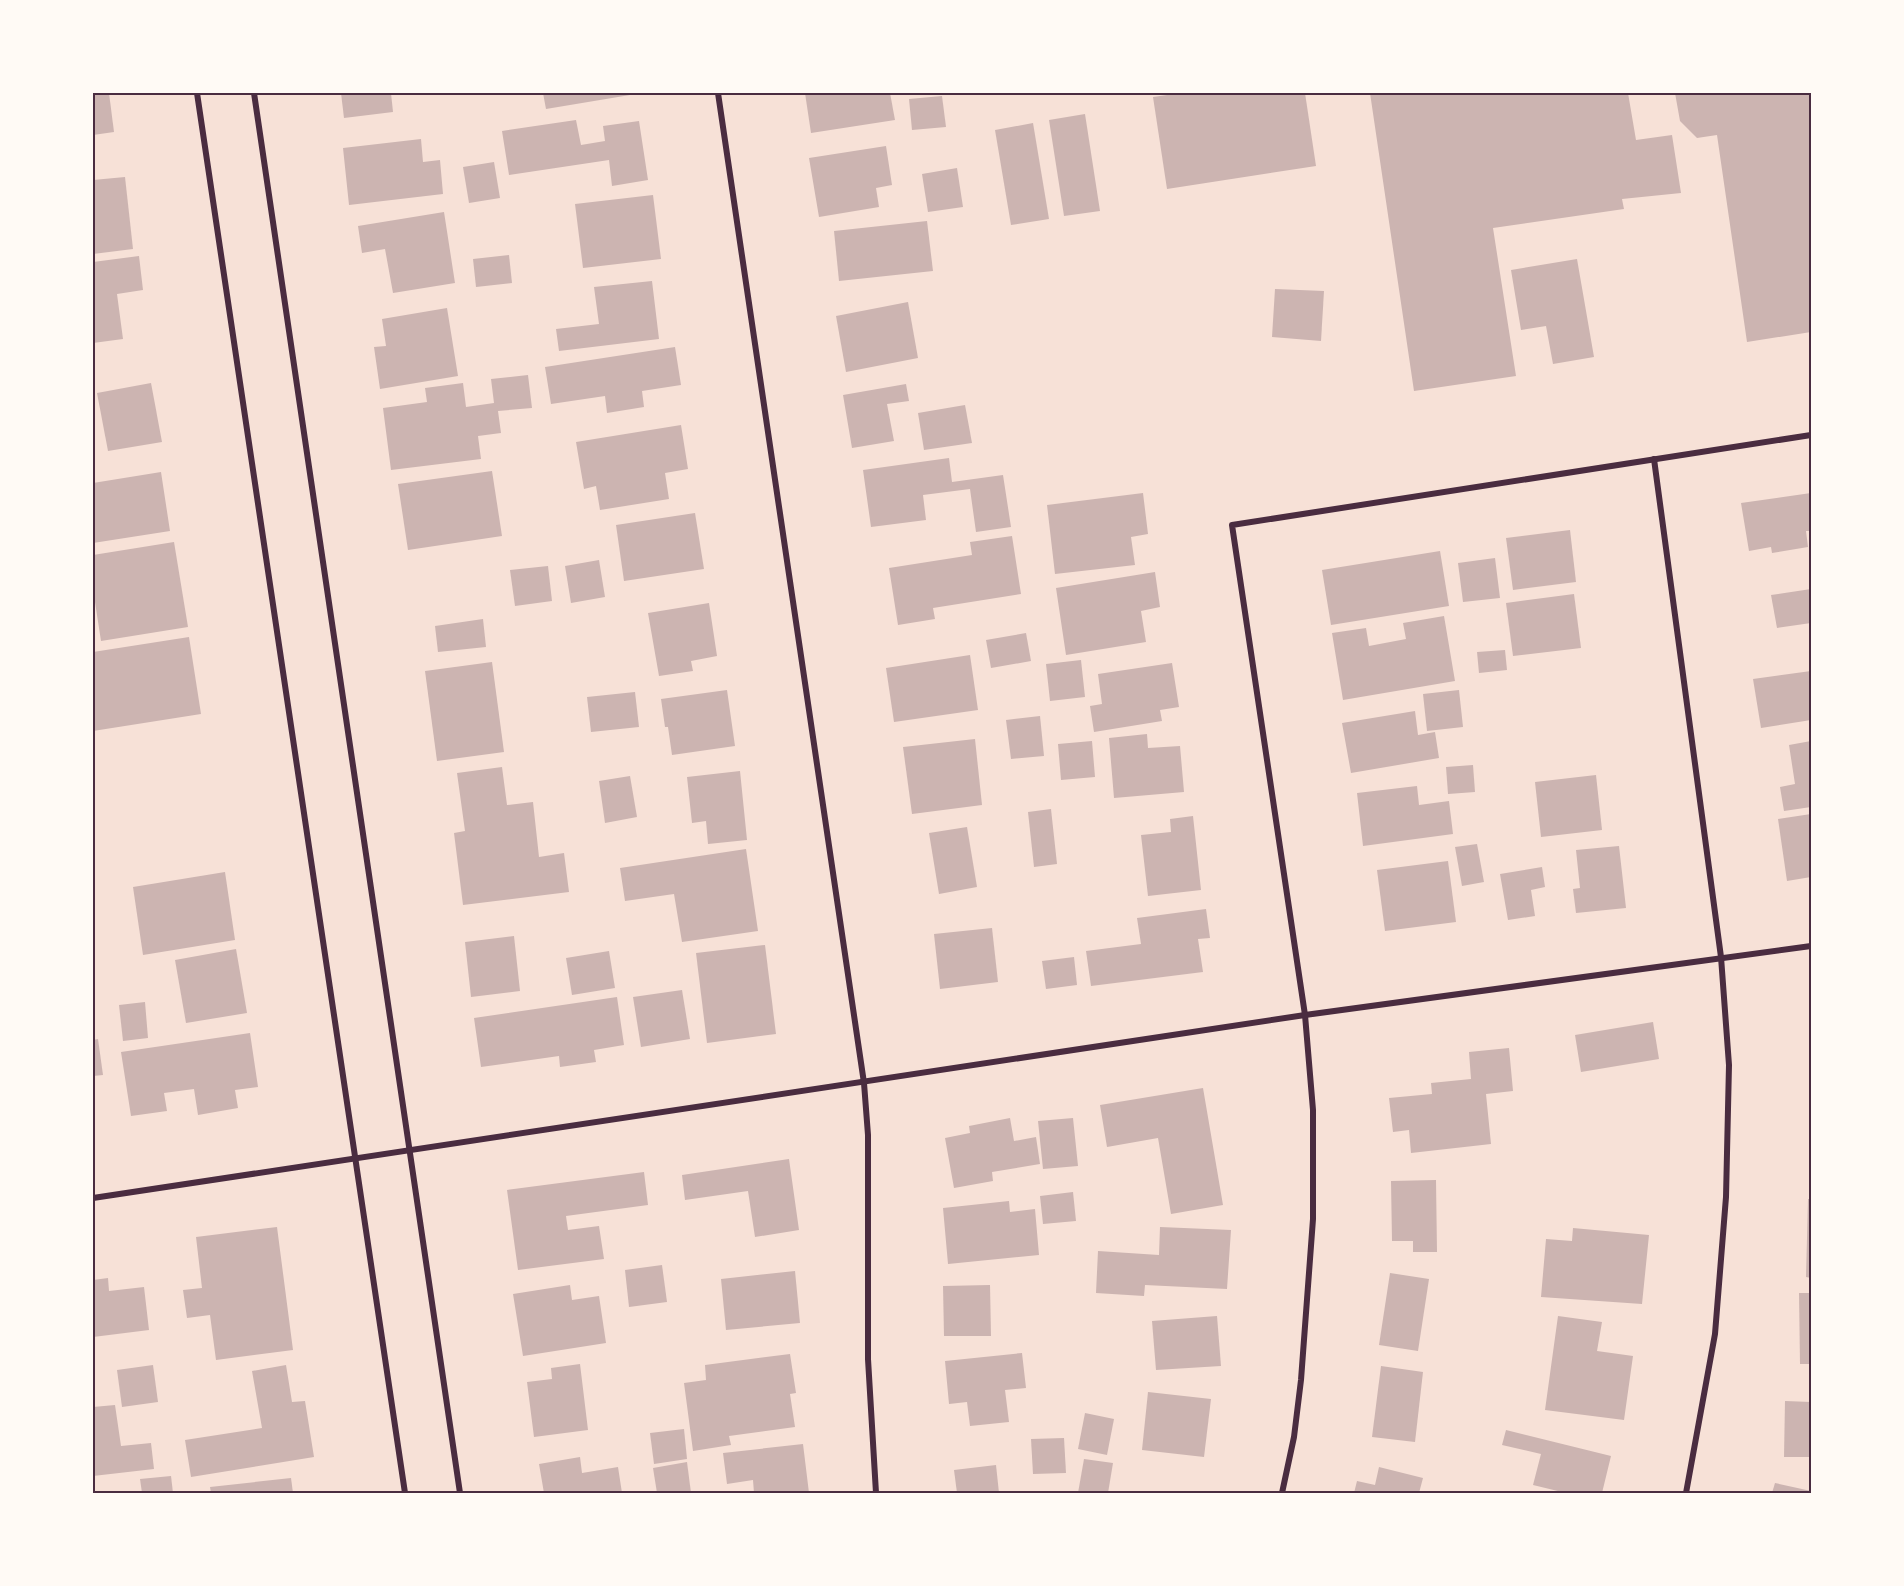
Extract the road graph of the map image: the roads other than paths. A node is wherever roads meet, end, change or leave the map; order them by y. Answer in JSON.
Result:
{"nodes":[{"id":1,"x":197,"y":93,"type":"edge"},
{"id":2,"x":254,"y":93,"type":"edge"},
{"id":3,"x":718,"y":93,"type":"edge"},
{"id":4,"x":1811,"y":435,"type":"edge"},
{"id":5,"x":1654,"y":459,"type":"junction"},
{"id":6,"x":1811,"y":946,"type":"edge"},
{"id":7,"x":1721,"y":957,"type":"junction"},
{"id":8,"x":1305,"y":1015,"type":"junction"},
{"id":9,"x":864,"y":1083,"type":"junction"},
{"id":10,"x":410,"y":1151,"type":"junction"},
{"id":11,"x":355,"y":1158,"type":"junction"},
{"id":12,"x":93,"y":1198,"type":"edge"},
{"id":13,"x":405,"y":1493,"type":"edge"},
{"id":14,"x":460,"y":1493,"type":"edge"},
{"id":15,"x":876,"y":1493,"type":"edge"},
{"id":16,"x":1282,"y":1493,"type":"edge"},
{"id":17,"x":1686,"y":1493,"type":"edge"}],
"edges":[{"from":1,"to":11,"type":"street"},
{"from":2,"to":10,"type":"street"},
{"from":3,"to":9,"type":"street"},
{"from":4,"to":5,"type":"street"},
{"from":5,"to":7,"type":"street"},
{"from":5,"to":8,"type":"street"},
{"from":6,"to":7,"type":"street"},
{"from":7,"to":8,"type":"street"},
{"from":7,"to":17,"type":"street"},
{"from":8,"to":9,"type":"street"},
{"from":8,"to":16,"type":"street"},
{"from":9,"to":10,"type":"street"},
{"from":9,"to":15,"type":"street"},
{"from":10,"to":11,"type":"street"},
{"from":10,"to":14,"type":"street"},
{"from":11,"to":12,"type":"street"},
{"from":11,"to":13,"type":"street"}]}
